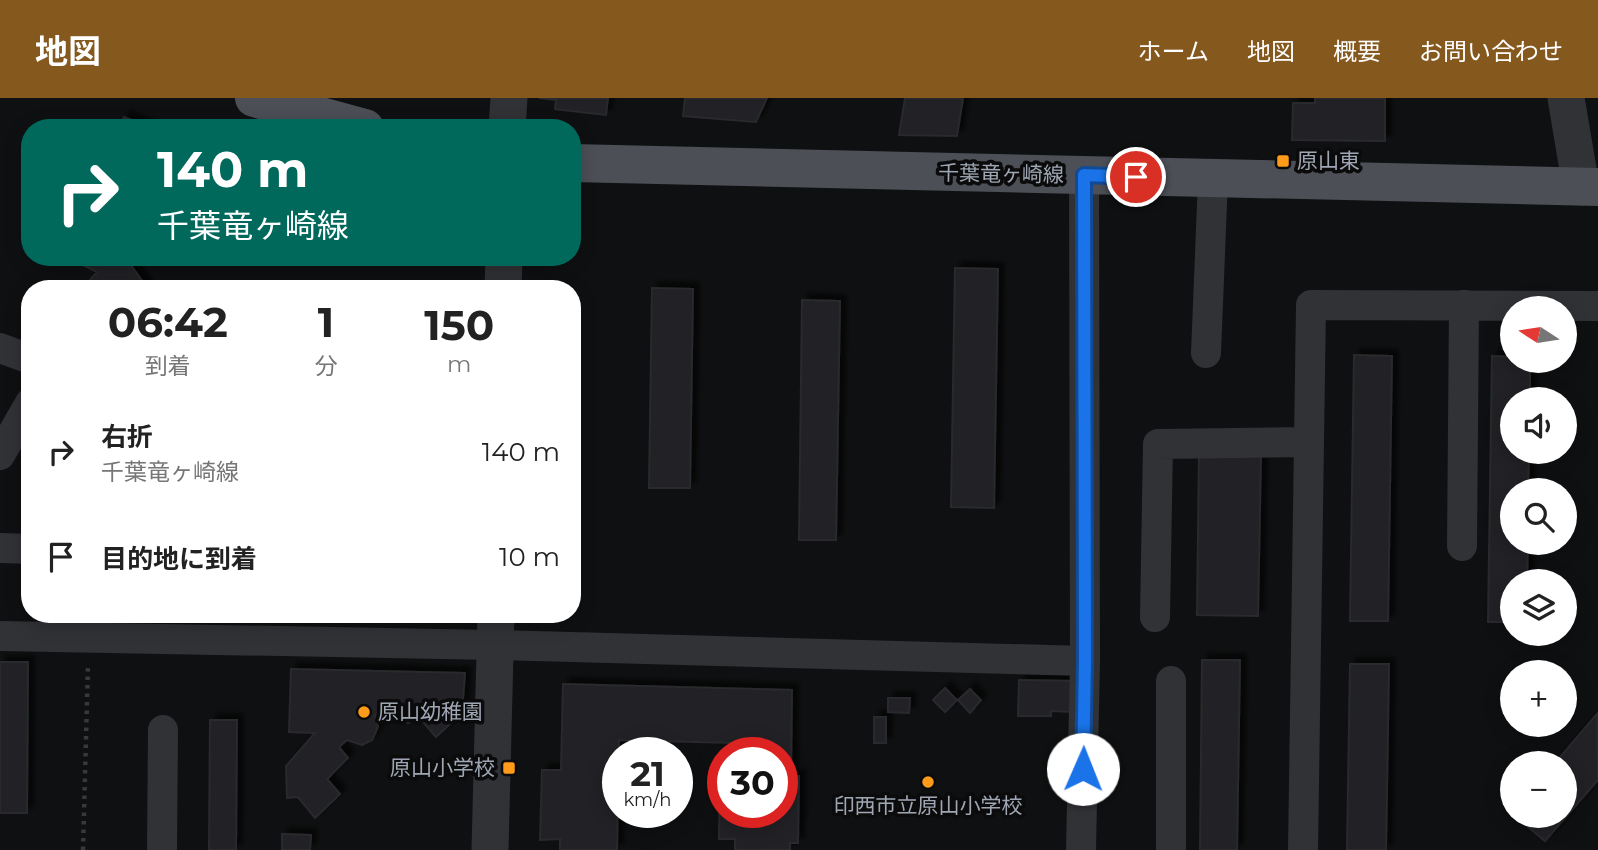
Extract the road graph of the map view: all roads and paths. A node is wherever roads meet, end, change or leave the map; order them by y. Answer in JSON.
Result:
{"nodes":[{"id":1,"x":254,"y":98,"type":"edge"},
{"id":2,"x":509,"y":98,"type":"edge"},
{"id":3,"x":1566,"y":98,"type":"edge"},
{"id":4,"x":332,"y":119,"type":"edge"},
{"id":5,"x":508,"y":119,"type":"edge"},
{"id":6,"x":581,"y":163,"type":"edge"},
{"id":7,"x":1084,"y":175,"type":"junction"},
{"id":8,"x":1213,"y":179,"type":"junction"},
{"id":9,"x":1589,"y":187,"type":"edge"},
{"id":10,"x":1464,"y":305,"type":"junction"},
{"id":11,"x":1598,"y":306,"type":"edge"},
{"id":12,"x":0,"y":348,"type":"edge"},
{"id":13,"x":1206,"y":353,"type":"dead end"},
{"id":14,"x":21,"y":356,"type":"edge"},
{"id":15,"x":21,"y":419,"type":"edge"},
{"id":16,"x":1309,"y":442,"type":"junction"},
{"id":17,"x":0,"y":455,"type":"edge"},
{"id":18,"x":1462,"y":546,"type":"dead end"},
{"id":19,"x":0,"y":548,"type":"edge"},
{"id":20,"x":21,"y":549,"type":"edge"},
{"id":21,"x":1155,"y":617,"type":"dead end"},
{"id":22,"x":495,"y":629,"type":"edge"},
{"id":23,"x":0,"y":636,"type":"edge"},
{"id":24,"x":89,"y":637,"type":"junction"},
{"id":25,"x":1085,"y":661,"type":"junction"},
{"id":26,"x":1171,"y":681,"type":"dead end"},
{"id":27,"x":163,"y":730,"type":"dead end"},
{"id":28,"x":83,"y":850,"type":"edge"},
{"id":29,"x":162,"y":850,"type":"edge"},
{"id":30,"x":490,"y":850,"type":"edge"},
{"id":31,"x":1081,"y":850,"type":"edge"},
{"id":32,"x":1171,"y":850,"type":"edge"},
{"id":33,"x":1303,"y":850,"type":"edge"}],
"edges":[{"from":1,"to":4,"type":"main road"},
{"from":2,"to":5,"type":"street"},
{"from":3,"to":9,"type":"street"},
{"from":6,"to":7,"type":"main road","name":"千葉竜ヶ崎線"},
{"from":7,"to":8,"type":"main road","name":"千葉竜ヶ崎線"},
{"from":7,"to":25,"type":"street"},
{"from":8,"to":9,"type":"main road","name":"千葉竜ヶ崎線"},
{"from":8,"to":13,"type":"street"},
{"from":10,"to":11,"type":"street"},
{"from":10,"to":16,"type":"street"},
{"from":10,"to":18,"type":"street"},
{"from":12,"to":14,"type":"street"},
{"from":15,"to":17,"type":"street"},
{"from":16,"to":21,"type":"street"},
{"from":16,"to":33,"type":"street"},
{"from":19,"to":20,"type":"street"},
{"from":22,"to":24,"type":"street"},
{"from":22,"to":25,"type":"street"},
{"from":22,"to":30,"type":"street"},
{"from":23,"to":24,"type":"street"},
{"from":24,"to":28,"type":"path"},
{"from":25,"to":31,"type":"street"},
{"from":26,"to":32,"type":"street"},
{"from":27,"to":29,"type":"street"}]}
